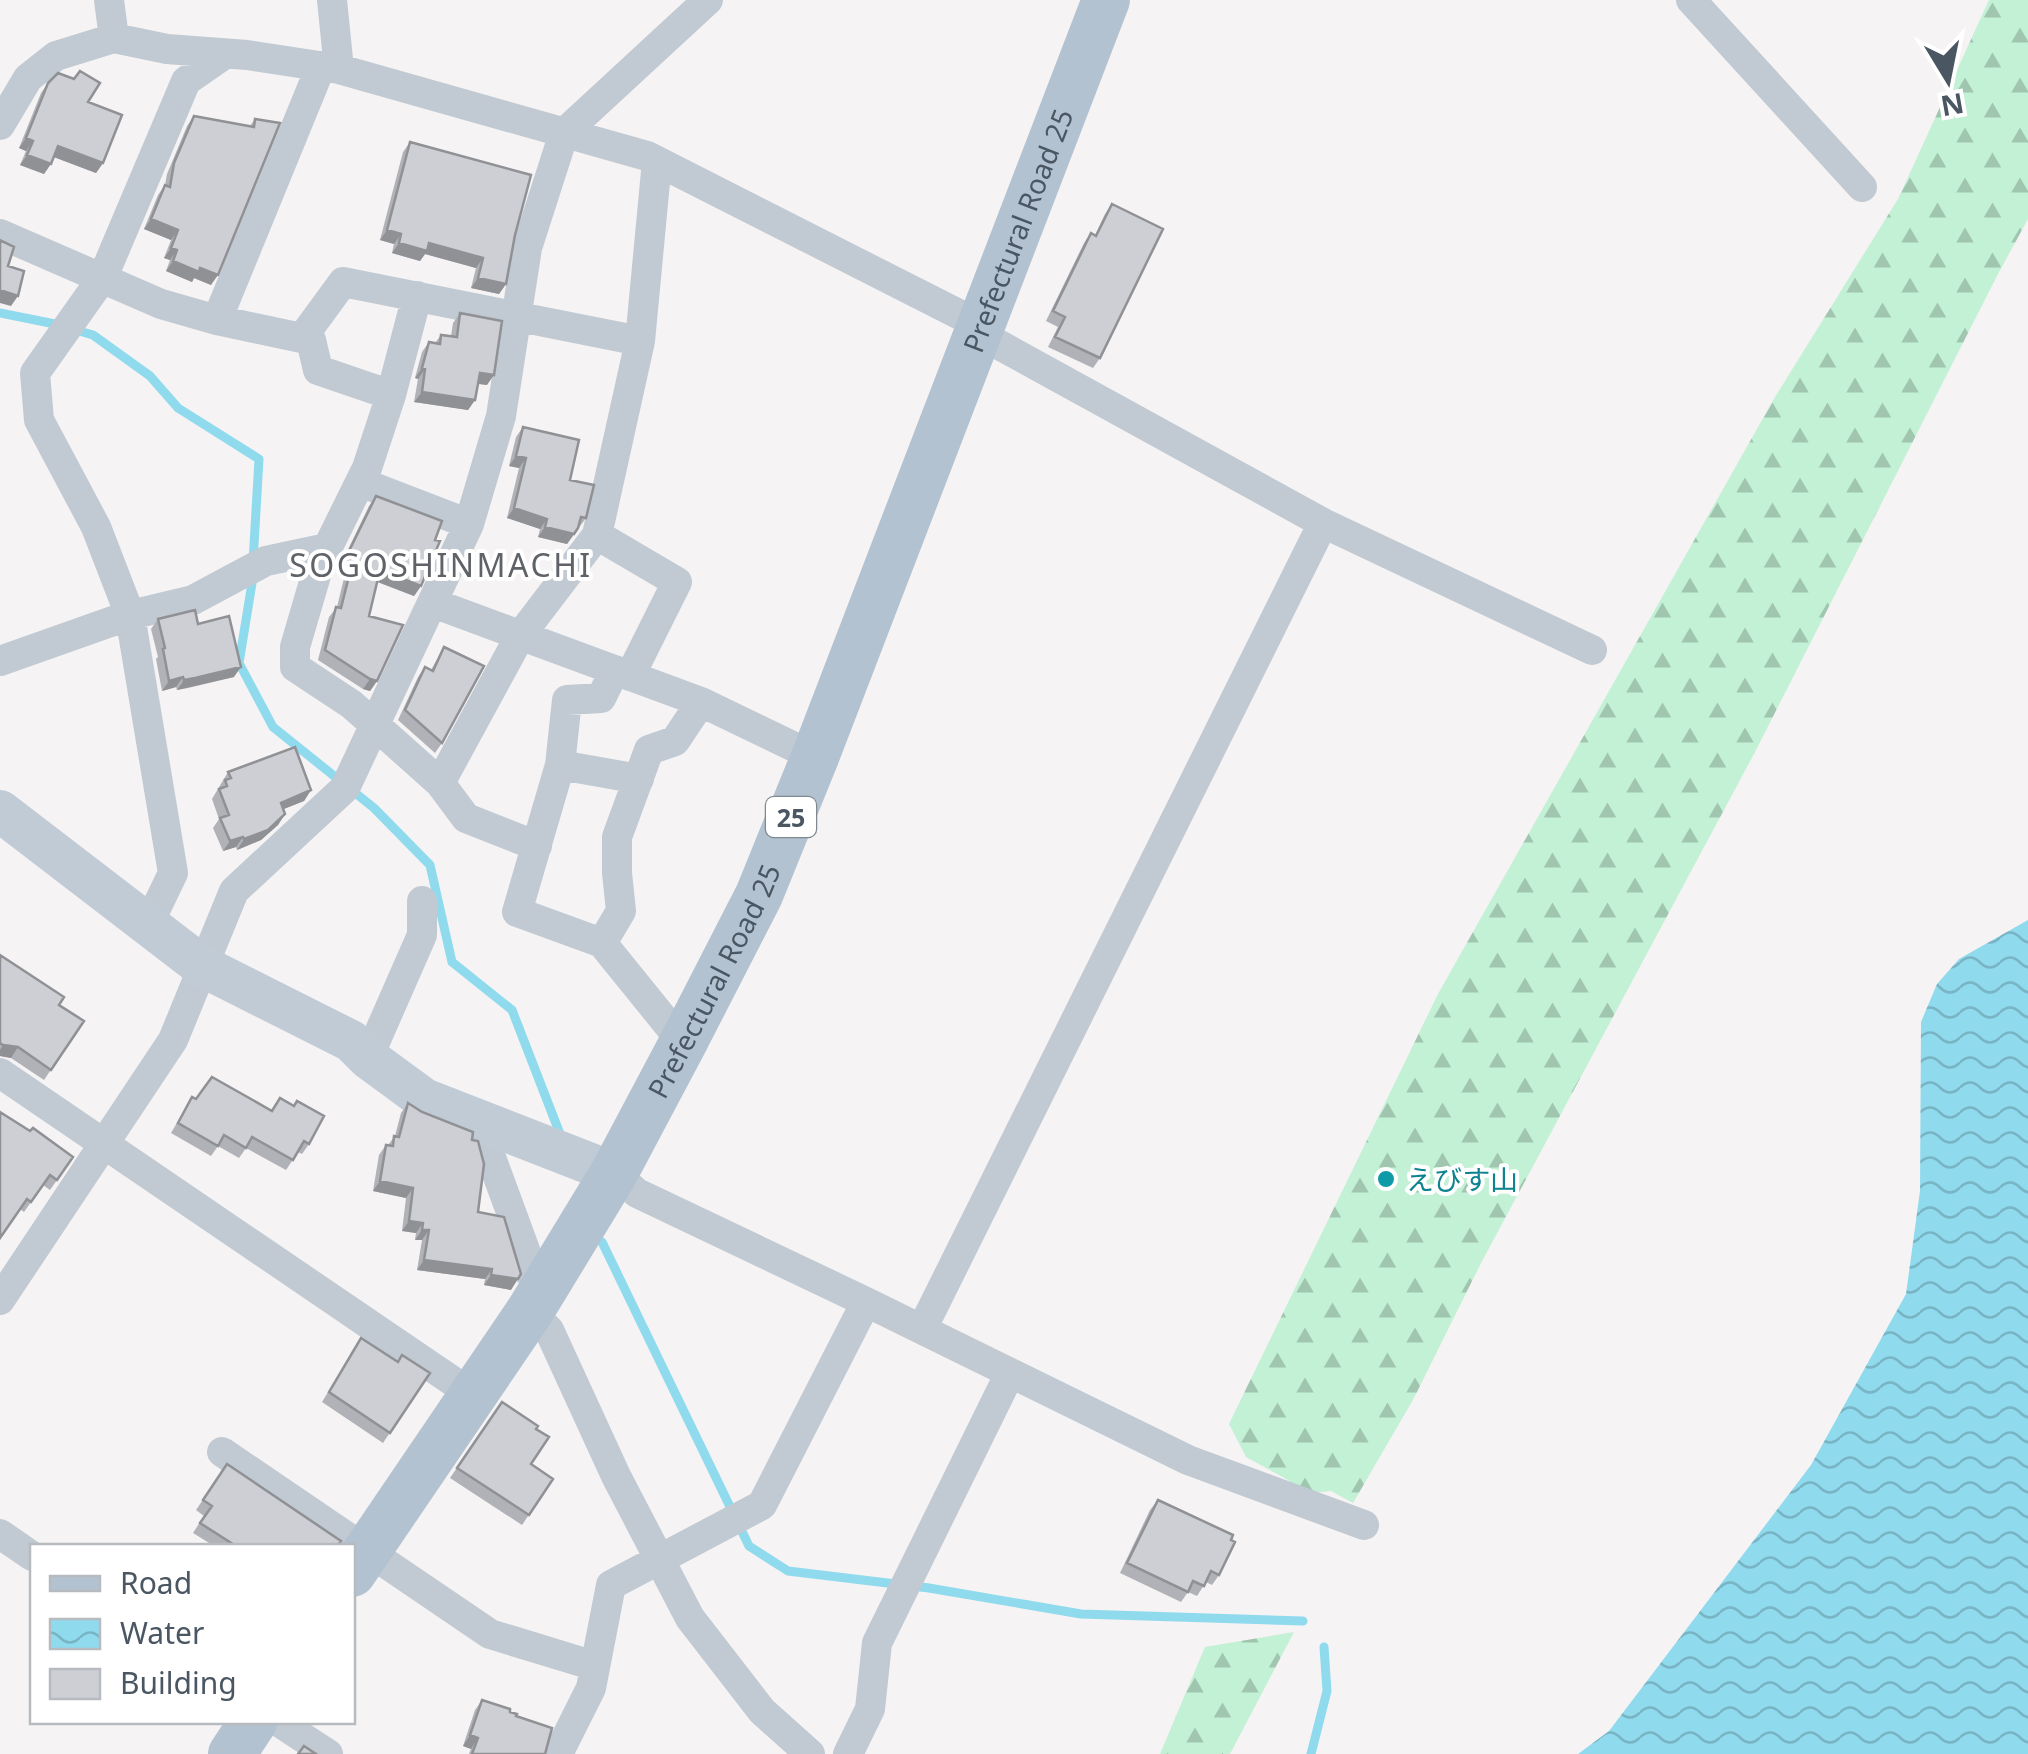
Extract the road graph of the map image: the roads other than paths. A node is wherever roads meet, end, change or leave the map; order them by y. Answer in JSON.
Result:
{"nodes":[{"id":1,"x":110,"y":0,"type":"edge"},
{"id":2,"x":332,"y":0,"type":"edge"},
{"id":3,"x":708,"y":0,"type":"edge"},
{"id":4,"x":1106,"y":0,"type":"edge"},
{"id":5,"x":1691,"y":0,"type":"edge"},
{"id":6,"x":114,"y":38,"type":"junction"},
{"id":7,"x":225,"y":54,"type":"junction"},
{"id":8,"x":330,"y":67,"type":"junction"},
{"id":9,"x":0,"y":125,"type":"edge"},
{"id":10,"x":564,"y":133,"type":"junction"},
{"id":11,"x":657,"y":161,"type":"junction"},
{"id":12,"x":1862,"y":187,"type":"dead end"},
{"id":13,"x":0,"y":234,"type":"edge"},
{"id":14,"x":103,"y":277,"type":"junction"},
{"id":15,"x":416,"y":296,"type":"junction"},
{"id":16,"x":517,"y":316,"type":"junction"},
{"id":17,"x":217,"y":320,"type":"junction"},
{"id":18,"x":980,"y":325,"type":"junction"},
{"id":19,"x":302,"y":338,"type":"junction"},
{"id":20,"x":640,"y":341,"type":"junction"},
{"id":21,"x":391,"y":395,"type":"junction"},
{"id":22,"x":360,"y":482,"type":"junction"},
{"id":23,"x":1323,"y":523,"type":"junction"},
{"id":24,"x":469,"y":524,"type":"junction"},
{"id":25,"x":597,"y":534,"type":"junction"},
{"id":26,"x":327,"y":548,"type":"junction"},
{"id":27,"x":433,"y":603,"type":"junction"},
{"id":28,"x":130,"y":615,"type":"junction"},
{"id":29,"x":520,"y":636,"type":"junction"},
{"id":30,"x":1592,"y":650,"type":"dead end"},
{"id":31,"x":0,"y":661,"type":"edge"},
{"id":32,"x":622,"y":673,"type":"junction"},
{"id":33,"x":701,"y":702,"type":"junction"},
{"id":34,"x":374,"y":725,"type":"junction"},
{"id":35,"x":815,"y":757,"type":"junction"},
{"id":36,"x":560,"y":765,"type":"junction"},
{"id":37,"x":639,"y":779,"type":"junction"},
{"id":38,"x":440,"y":783,"type":"junction"},
{"id":39,"x":0,"y":812,"type":"edge"},
{"id":40,"x":537,"y":846,"type":"junction"},
{"id":41,"x":422,"y":902,"type":"dead end"},
{"id":42,"x":148,"y":925,"type":"junction"},
{"id":43,"x":602,"y":942,"type":"junction"},
{"id":44,"x":202,"y":966,"type":"junction"},
{"id":45,"x":684,"y":1043,"type":"junction"},
{"id":46,"x":368,"y":1058,"type":"junction"},
{"id":47,"x":0,"y":1073,"type":"edge"},
{"id":48,"x":493,"y":1126,"type":"junction"},
{"id":49,"x":104,"y":1144,"type":"junction"},
{"id":50,"x":614,"y":1173,"type":"junction"},
{"id":51,"x":0,"y":1300,"type":"edge"},
{"id":52,"x":537,"y":1300,"type":"junction"},
{"id":53,"x":866,"y":1302,"type":"junction"},
{"id":54,"x":922,"y":1330,"type":"junction"},
{"id":55,"x":1010,"y":1373,"type":"junction"},
{"id":56,"x":473,"y":1395,"type":"junction"},
{"id":57,"x":222,"y":1452,"type":"dead end"},
{"id":58,"x":1364,"y":1526,"type":"dead end"},
{"id":59,"x":0,"y":1534,"type":"edge"},
{"id":60,"x":337,"y":1544,"type":"edge"},
{"id":61,"x":30,"y":1555,"type":"edge"},
{"id":62,"x":659,"y":1558,"type":"junction"},
{"id":63,"x":360,"y":1562,"type":"edge"},
{"id":64,"x":594,"y":1666,"type":"junction"},
{"id":65,"x":252,"y":1724,"type":"edge"},
{"id":66,"x":281,"y":1724,"type":"edge"},
{"id":67,"x":232,"y":1754,"type":"edge"},
{"id":68,"x":328,"y":1754,"type":"edge"},
{"id":69,"x":558,"y":1754,"type":"edge"},
{"id":70,"x":810,"y":1754,"type":"edge"},
{"id":71,"x":848,"y":1754,"type":"edge"}],
"edges":[{"from":1,"to":6,"type":"street"},
{"from":2,"to":8,"type":"street"},
{"from":3,"to":10,"type":"street"},
{"from":4,"to":18,"type":"main road","name":"Prefectural Road 25","number":"25"},
{"from":5,"to":12,"type":"street"},
{"from":6,"to":7,"type":"street"},
{"from":6,"to":9,"type":"street"},
{"from":7,"to":8,"type":"street"},
{"from":7,"to":14,"type":"street"},
{"from":8,"to":10,"type":"street"},
{"from":8,"to":17,"type":"street"},
{"from":10,"to":11,"type":"street"},
{"from":10,"to":16,"type":"street"},
{"from":11,"to":18,"type":"street"},
{"from":11,"to":20,"type":"street"},
{"from":13,"to":14,"type":"street"},
{"from":14,"to":17,"type":"street"},
{"from":14,"to":28,"type":"street"},
{"from":15,"to":16,"type":"street"},
{"from":15,"to":19,"type":"street"},
{"from":15,"to":21,"type":"street"},
{"from":16,"to":20,"type":"street"},
{"from":16,"to":24,"type":"street"},
{"from":17,"to":19,"type":"street"},
{"from":18,"to":23,"type":"street"},
{"from":18,"to":35,"type":"main road","name":"Prefectural Road 25","number":"25"},
{"from":19,"to":21,"type":"street"},
{"from":20,"to":25,"type":"street"},
{"from":21,"to":22,"type":"street"},
{"from":22,"to":24,"type":"street"},
{"from":22,"to":26,"type":"street"},
{"from":23,"to":30,"type":"street"},
{"from":23,"to":54,"type":"street"},
{"from":24,"to":27,"type":"street"},
{"from":25,"to":29,"type":"street"},
{"from":25,"to":32,"type":"street"},
{"from":26,"to":28,"type":"street"},
{"from":26,"to":34,"type":"street"},
{"from":27,"to":29,"type":"street"},
{"from":27,"to":34,"type":"street"},
{"from":28,"to":31,"type":"street"},
{"from":28,"to":42,"type":"street"},
{"from":29,"to":32,"type":"street"},
{"from":29,"to":38,"type":"street"},
{"from":32,"to":33,"type":"street"},
{"from":32,"to":36,"type":"street"},
{"from":33,"to":35,"type":"street"},
{"from":33,"to":37,"type":"street"},
{"from":34,"to":38,"type":"street"},
{"from":34,"to":44,"type":"street"},
{"from":35,"to":45,"type":"main road","name":"Prefectural Road 25","number":"25"},
{"from":36,"to":37,"type":"street"},
{"from":36,"to":40,"type":"street"},
{"from":37,"to":43,"type":"street"},
{"from":38,"to":40,"type":"street"},
{"from":39,"to":42,"type":"street"},
{"from":40,"to":43,"type":"street"},
{"from":41,"to":46,"type":"street"},
{"from":42,"to":44,"type":"street"},
{"from":43,"to":45,"type":"street"},
{"from":44,"to":46,"type":"street"},
{"from":44,"to":49,"type":"street"},
{"from":45,"to":50,"type":"main road","name":"Prefectural Road 25","number":"25"},
{"from":46,"to":48,"type":"street"},
{"from":47,"to":49,"type":"street"},
{"from":48,"to":50,"type":"street"},
{"from":48,"to":52,"type":"street"},
{"from":49,"to":51,"type":"street"},
{"from":49,"to":56,"type":"street"},
{"from":50,"to":52,"type":"main road","name":"Prefectural Road 25","number":"25"},
{"from":50,"to":53,"type":"street"},
{"from":52,"to":56,"type":"main road","name":"Prefectural Road 25","number":"25"},
{"from":52,"to":62,"type":"street"},
{"from":53,"to":54,"type":"street"},
{"from":53,"to":62,"type":"street"},
{"from":54,"to":55,"type":"street"},
{"from":55,"to":58,"type":"street"},
{"from":55,"to":71,"type":"street"},
{"from":56,"to":63,"type":"main road","name":"Prefectural Road 25","number":"25"},
{"from":57,"to":60,"type":"street"},
{"from":59,"to":61,"type":"street"},
{"from":62,"to":64,"type":"street"},
{"from":62,"to":70,"type":"street"},
{"from":63,"to":64,"type":"street"},
{"from":64,"to":69,"type":"street"},
{"from":65,"to":67,"type":"main road"},
{"from":66,"to":68,"type":"street"}]}
